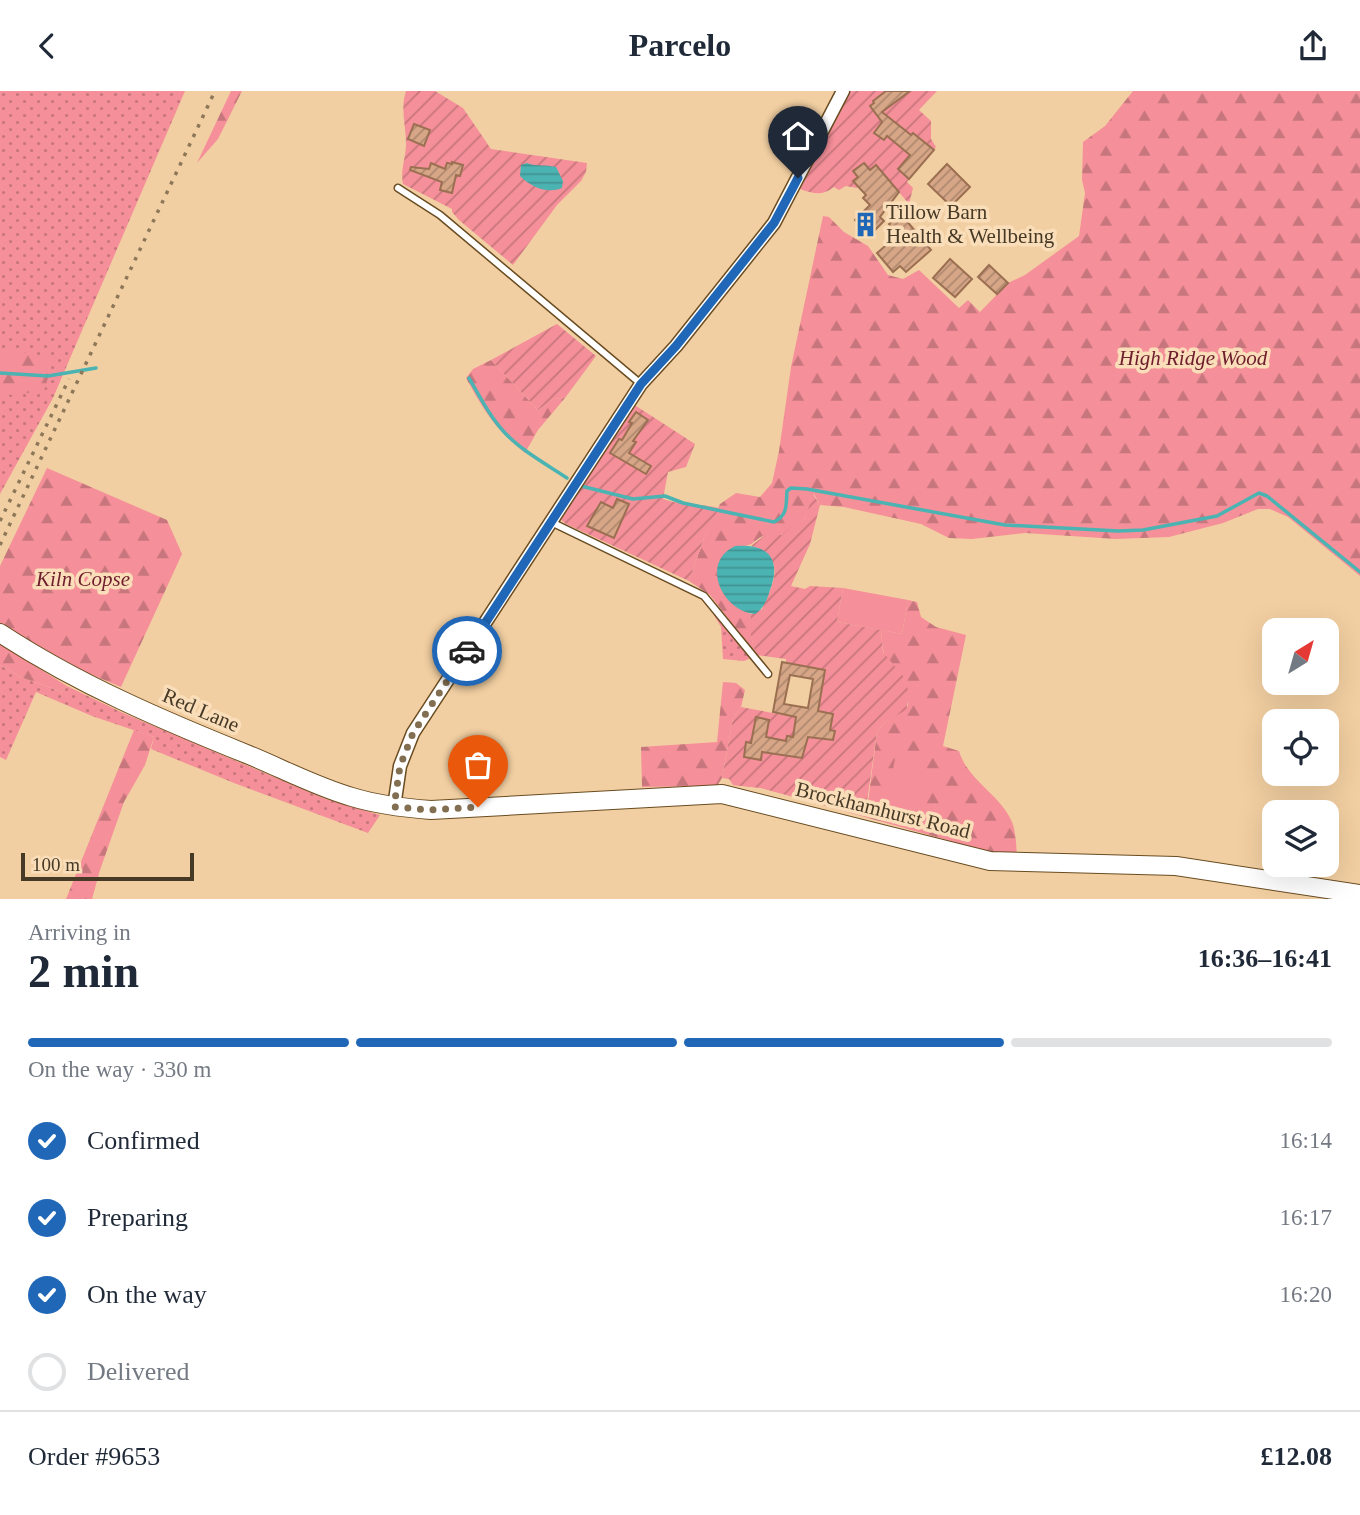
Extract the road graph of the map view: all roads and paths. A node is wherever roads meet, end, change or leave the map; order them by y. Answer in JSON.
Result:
{"nodes":[{"id":1,"x":843,"y":91,"type":"edge"},
{"id":2,"x":398,"y":188,"type":"dead end"},
{"id":3,"x":641,"y":384,"type":"junction"},
{"id":4,"x":550,"y":521,"type":"junction"},
{"id":5,"x":0,"y":633,"type":"edge"},
{"id":6,"x":768,"y":674,"type":"dead end"},
{"id":7,"x":394,"y":807,"type":"junction"},
{"id":8,"x":1360,"y":894,"type":"edge"}],
"edges":[{"from":1,"to":3,"type":"street"},
{"from":2,"to":3,"type":"lane"},
{"from":3,"to":4,"type":"street"},
{"from":4,"to":6,"type":"lane"},
{"from":4,"to":7,"type":"street"},
{"from":5,"to":7,"type":"street","name":"Red Lane"},
{"from":7,"to":8,"type":"street","name":"Brockhamhurst Road"}]}
